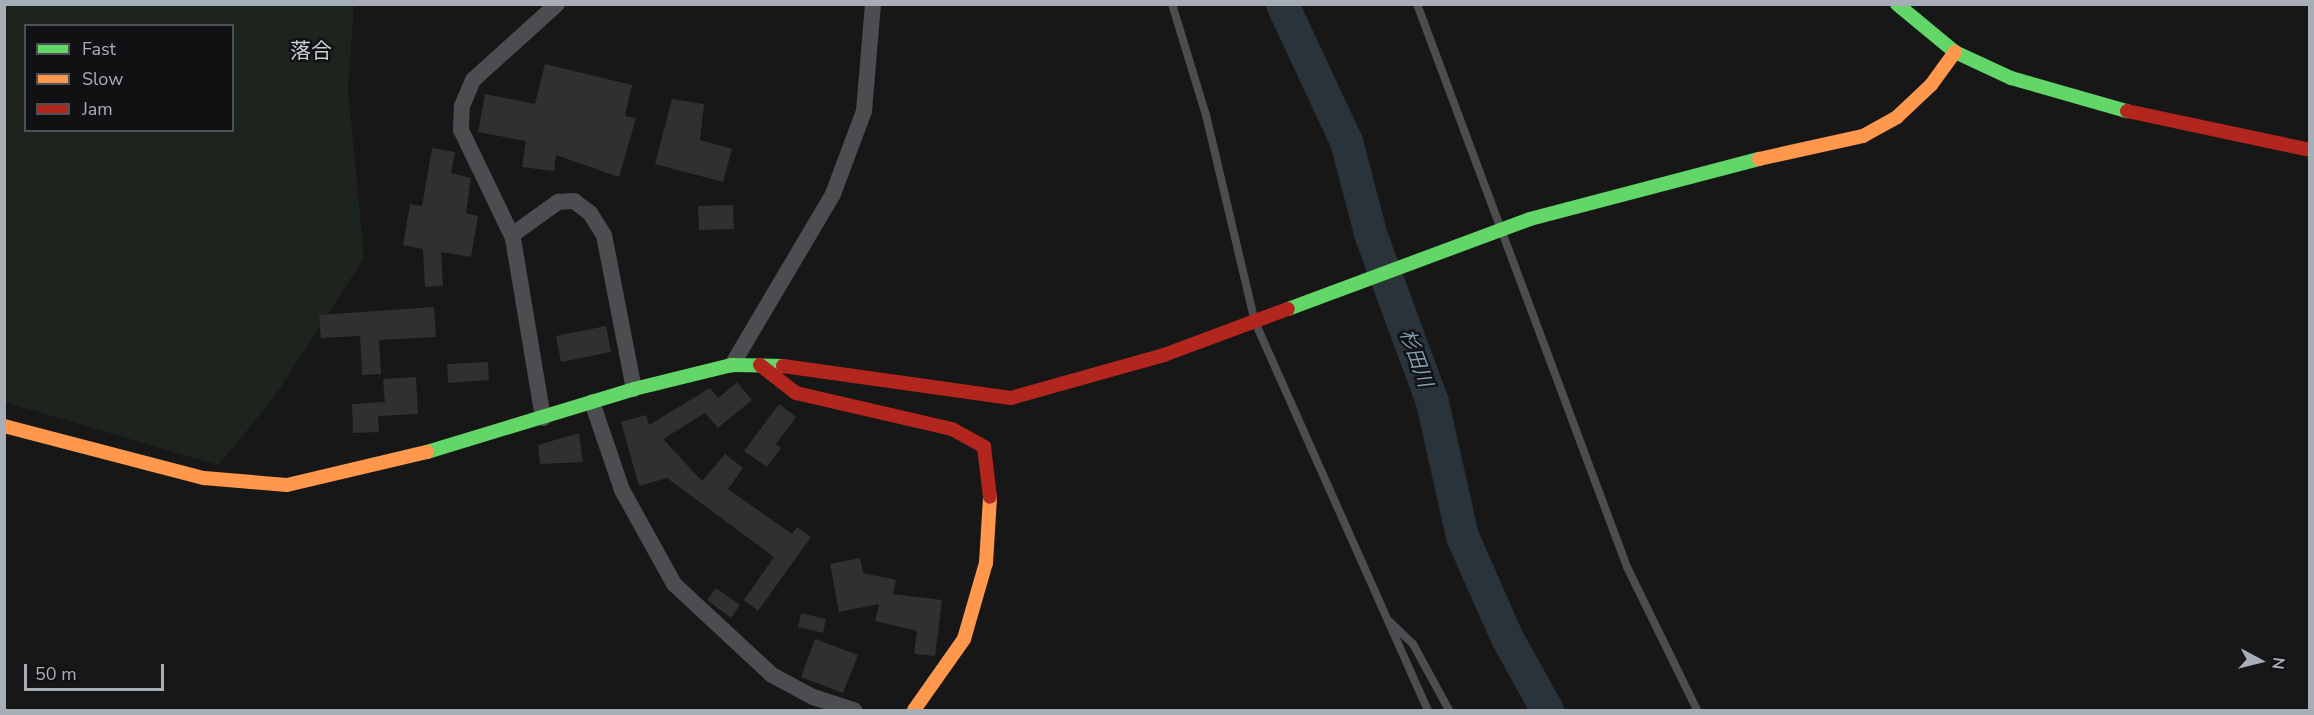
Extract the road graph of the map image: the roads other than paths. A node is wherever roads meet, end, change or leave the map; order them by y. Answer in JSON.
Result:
{"nodes":[{"id":1,"x":557,"y":4,"type":"edge"},
{"id":2,"x":873,"y":4,"type":"edge"},
{"id":3,"x":1172,"y":4,"type":"edge"},
{"id":4,"x":1417,"y":4,"type":"edge"},
{"id":5,"x":1897,"y":4,"type":"edge"},
{"id":6,"x":1955,"y":51,"type":"junction"},
{"id":7,"x":2310,"y":150,"type":"edge"},
{"id":8,"x":1501,"y":231,"type":"junction"},
{"id":9,"x":512,"y":235,"type":"junction"},
{"id":10,"x":1255,"y":322,"type":"junction"},
{"id":11,"x":732,"y":365,"type":"junction"},
{"id":12,"x":760,"y":365,"type":"junction"},
{"id":13,"x":634,"y":389,"type":"junction"},
{"id":14,"x":592,"y":402,"type":"junction"},
{"id":15,"x":543,"y":418,"type":"junction"},
{"id":16,"x":4,"y":426,"type":"edge"},
{"id":17,"x":1386,"y":617,"type":"junction"},
{"id":18,"x":854,"y":711,"type":"edge"},
{"id":19,"x":914,"y":711,"type":"edge"},
{"id":20,"x":1428,"y":711,"type":"edge"},
{"id":21,"x":1449,"y":711,"type":"edge"},
{"id":22,"x":1697,"y":711,"type":"edge"}],
"edges":[{"from":1,"to":9,"type":"street"},
{"from":2,"to":11,"type":"street"},
{"from":3,"to":10,"type":"lane"},
{"from":4,"to":8,"type":"lane"},
{"from":5,"to":6,"type":"street"},
{"from":6,"to":7,"type":"street"},
{"from":6,"to":8,"type":"street"},
{"from":8,"to":10,"type":"street"},
{"from":8,"to":22,"type":"lane"},
{"from":9,"to":13,"type":"street"},
{"from":9,"to":15,"type":"street"},
{"from":10,"to":12,"type":"street"},
{"from":10,"to":17,"type":"lane"},
{"from":11,"to":12,"type":"street"},
{"from":11,"to":13,"type":"street"},
{"from":12,"to":19,"type":"street"},
{"from":13,"to":14,"type":"street"},
{"from":14,"to":15,"type":"street"},
{"from":14,"to":18,"type":"street"},
{"from":15,"to":16,"type":"street"},
{"from":17,"to":20,"type":"lane"},
{"from":17,"to":21,"type":"lane"}]}
